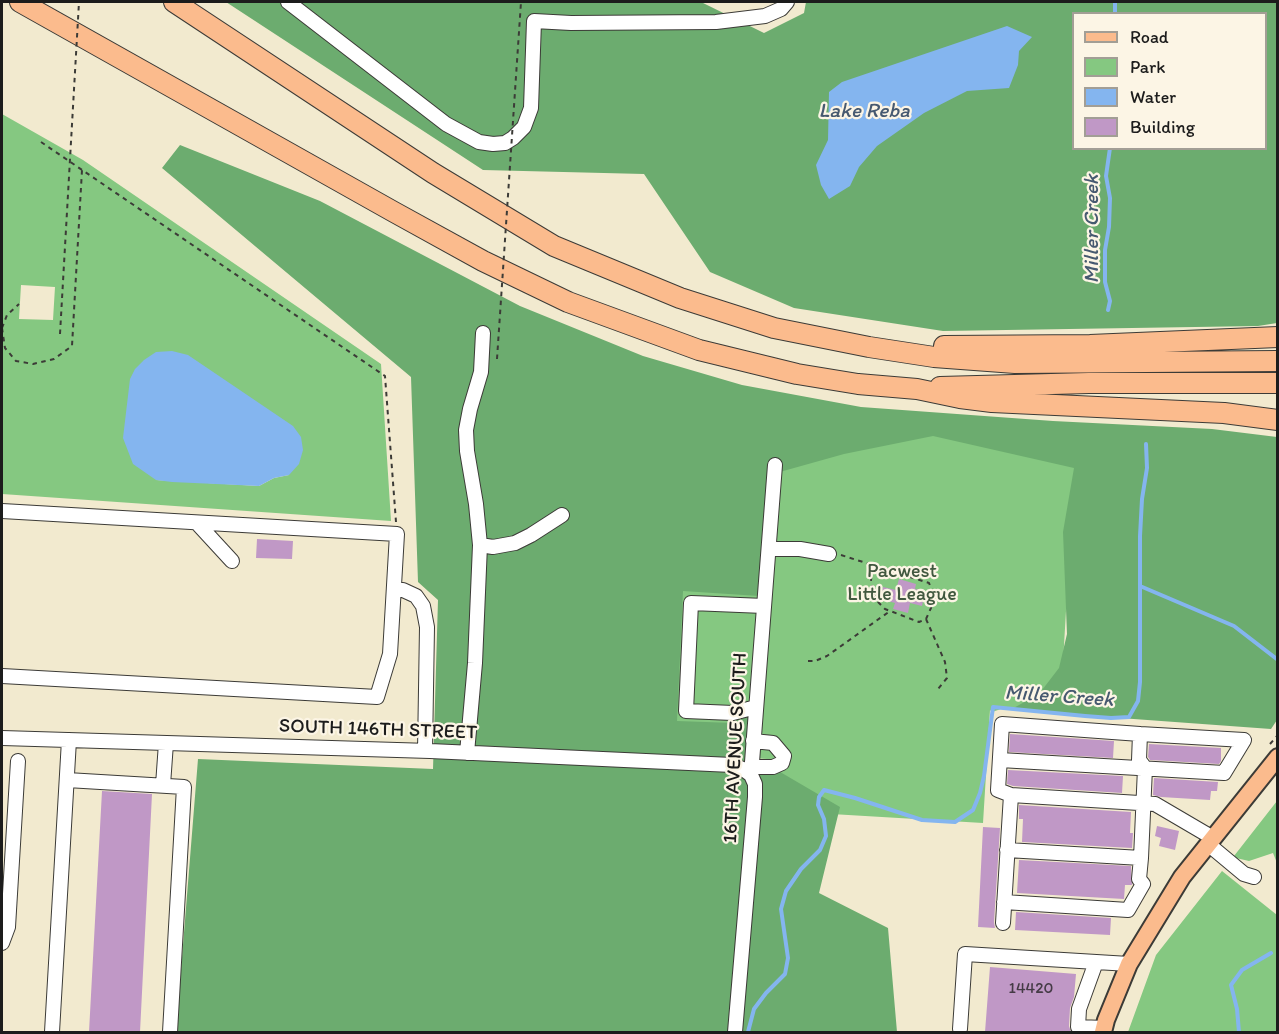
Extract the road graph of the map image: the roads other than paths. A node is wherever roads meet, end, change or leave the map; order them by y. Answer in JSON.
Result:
{"nodes":[{"id":1,"x":20,"y":2,"type":"edge"},
{"id":2,"x":174,"y":2,"type":"edge"},
{"id":3,"x":288,"y":2,"type":"edge"},
{"id":4,"x":784,"y":5,"type":"edge"},
{"id":5,"x":483,"y":333,"type":"dead end"},
{"id":6,"x":1278,"y":337,"type":"edge"},
{"id":7,"x":869,"y":347,"type":"junction"},
{"id":8,"x":1278,"y":361,"type":"edge"},
{"id":9,"x":1278,"y":383,"type":"edge"},
{"id":10,"x":917,"y":389,"type":"junction"},
{"id":11,"x":1278,"y":420,"type":"edge"},
{"id":12,"x":776,"y":465,"type":"dead end"},
{"id":13,"x":2,"y":511,"type":"edge"},
{"id":14,"x":562,"y":515,"type":"dead end"},
{"id":15,"x":197,"y":523,"type":"junction"},
{"id":16,"x":480,"y":545,"type":"junction"},
{"id":17,"x":769,"y":549,"type":"junction"},
{"id":18,"x":829,"y":554,"type":"road end"},
{"id":19,"x":232,"y":561,"type":"dead end"},
{"id":20,"x":394,"y":590,"type":"junction"},
{"id":21,"x":764,"y":606,"type":"junction"},
{"id":22,"x":2,"y":676,"type":"edge"},
{"id":23,"x":756,"y":707,"type":"junction"},
{"id":24,"x":1140,"y":734,"type":"junction"},
{"id":25,"x":2,"y":738,"type":"edge"},
{"id":26,"x":69,"y":740,"type":"junction"},
{"id":27,"x":753,"y":741,"type":"junction"},
{"id":28,"x":166,"y":743,"type":"junction"},
{"id":29,"x":425,"y":751,"type":"junction"},
{"id":30,"x":467,"y":753,"type":"junction"},
{"id":31,"x":1278,"y":757,"type":"edge"},
{"id":32,"x":1000,"y":760,"type":"junction"},
{"id":33,"x":18,"y":761,"type":"dead end"},
{"id":34,"x":1145,"y":768,"type":"junction"},
{"id":35,"x":751,"y":771,"type":"junction"},
{"id":36,"x":67,"y":780,"type":"junction"},
{"id":37,"x":164,"y":785,"type":"junction"},
{"id":38,"x":1011,"y":795,"type":"junction"},
{"id":39,"x":1144,"y":803,"type":"junction"},
{"id":40,"x":1210,"y":841,"type":"junction"},
{"id":41,"x":1007,"y":850,"type":"junction"},
{"id":42,"x":1141,"y":858,"type":"junction"},
{"id":43,"x":1254,"y":877,"type":"dead end"},
{"id":44,"x":1004,"y":902,"type":"junction"},
{"id":45,"x":1003,"y":923,"type":"dead end"},
{"id":46,"x":2,"y":943,"type":"edge"},
{"id":47,"x":1096,"y":962,"type":"junction"},
{"id":48,"x":1129,"y":964,"type":"junction"},
{"id":49,"x":960,"y":1029,"type":"dead end"},
{"id":50,"x":1104,"y":1030,"type":"edge"},
{"id":51,"x":52,"y":1032,"type":"edge"},
{"id":52,"x":170,"y":1032,"type":"edge"},
{"id":53,"x":735,"y":1032,"type":"edge"}],
"edges":[{"from":1,"to":10,"type":"highway"},
{"from":2,"to":7,"type":"highway"},
{"from":3,"to":4,"type":"street"},
{"from":5,"to":16,"type":"street"},
{"from":6,"to":7,"type":"highway"},
{"from":7,"to":8,"type":"highway"},
{"from":9,"to":10,"type":"highway"},
{"from":10,"to":11,"type":"highway"},
{"from":12,"to":17,"type":"street","name":"16TH AVENUE SOUTH"},
{"from":13,"to":15,"type":"street"},
{"from":14,"to":16,"type":"street"},
{"from":15,"to":19,"type":"street"},
{"from":15,"to":20,"type":"street"},
{"from":16,"to":30,"type":"street"},
{"from":17,"to":18,"type":"street"},
{"from":17,"to":21,"type":"street","name":"16TH AVENUE SOUTH"},
{"from":20,"to":22,"type":"street"},
{"from":20,"to":29,"type":"street"},
{"from":21,"to":23,"type":"street","name":"16TH AVENUE SOUTH"},
{"from":21,"to":23,"type":"street"},
{"from":23,"to":27,"type":"street","name":"16TH AVENUE SOUTH"},
{"from":24,"to":32,"type":"street"},
{"from":24,"to":34,"type":"street"},
{"from":24,"to":34,"type":"street"},
{"from":25,"to":26,"type":"street","name":"SOUTH 146TH STREET"},
{"from":26,"to":28,"type":"street","name":"SOUTH 146TH STREET"},
{"from":26,"to":36,"type":"street"},
{"from":27,"to":35,"type":"street","name":"16TH AVENUE SOUTH"},
{"from":27,"to":35,"type":"street"},
{"from":28,"to":29,"type":"street","name":"SOUTH 146TH STREET"},
{"from":28,"to":37,"type":"street"},
{"from":29,"to":30,"type":"street","name":"SOUTH 146TH STREET"},
{"from":30,"to":35,"type":"street","name":"SOUTH 146TH STREET"},
{"from":31,"to":40,"type":"main road"},
{"from":32,"to":34,"type":"street"},
{"from":32,"to":38,"type":"street"},
{"from":33,"to":46,"type":"street"},
{"from":34,"to":39,"type":"street"},
{"from":35,"to":53,"type":"street","name":"16TH AVENUE SOUTH"},
{"from":36,"to":37,"type":"street"},
{"from":36,"to":51,"type":"street"},
{"from":37,"to":52,"type":"street"},
{"from":38,"to":39,"type":"street"},
{"from":38,"to":41,"type":"street"},
{"from":39,"to":40,"type":"street"},
{"from":39,"to":42,"type":"street"},
{"from":40,"to":43,"type":"street"},
{"from":40,"to":48,"type":"main road"},
{"from":41,"to":42,"type":"street"},
{"from":41,"to":44,"type":"street"},
{"from":42,"to":44,"type":"street"},
{"from":44,"to":45,"type":"street"},
{"from":47,"to":48,"type":"street"},
{"from":47,"to":49,"type":"street"},
{"from":47,"to":50,"type":"street"},
{"from":48,"to":50,"type":"main road"}]}
